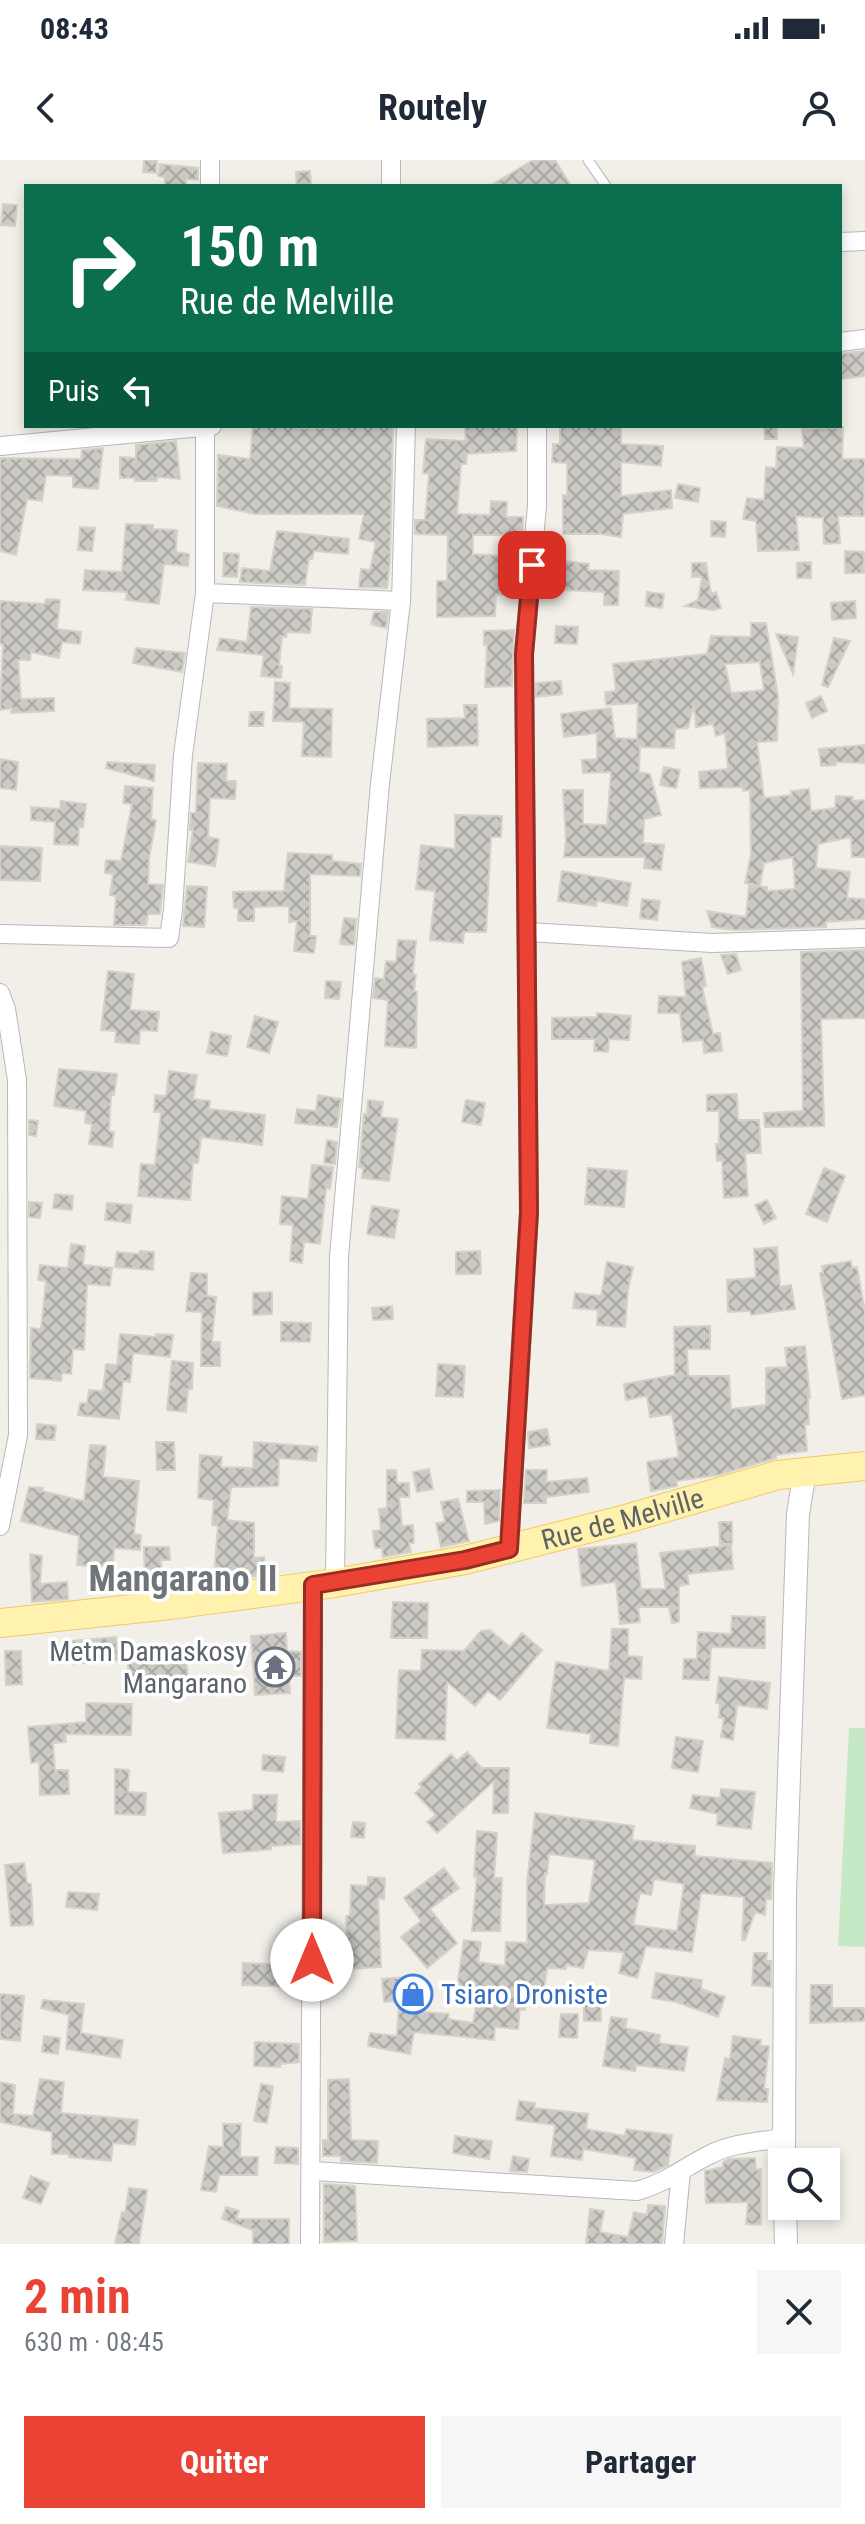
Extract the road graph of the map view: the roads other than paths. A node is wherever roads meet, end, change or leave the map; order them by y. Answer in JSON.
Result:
{"nodes":[{"id":1,"x":210,"y":160,"type":"edge"},
{"id":2,"x":391,"y":160,"type":"edge"},
{"id":3,"x":588,"y":160,"type":"edge"},
{"id":4,"x":210,"y":184,"type":"edge"},
{"id":5,"x":391,"y":184,"type":"edge"},
{"id":6,"x":605,"y":184,"type":"edge"},
{"id":7,"x":865,"y":241,"type":"edge"},
{"id":8,"x":842,"y":242,"type":"edge"},
{"id":9,"x":865,"y":339,"type":"edge"},
{"id":10,"x":842,"y":342,"type":"edge"},
{"id":11,"x":180,"y":428,"type":"edge"},
{"id":12,"x":207,"y":428,"type":"edge"},
{"id":13,"x":406,"y":428,"type":"edge"},
{"id":14,"x":537,"y":428,"type":"edge"},
{"id":15,"x":0,"y":446,"type":"edge"},
{"id":16,"x":205,"y":593,"type":"junction"},
{"id":17,"x":401,"y":601,"type":"junction"},
{"id":18,"x":528,"y":932,"type":"junction"},
{"id":19,"x":0,"y":934,"type":"edge"},
{"id":20,"x":865,"y":938,"type":"edge"},
{"id":21,"x":0,"y":993,"type":"edge"},
{"id":22,"x":865,"y":1466,"type":"edge"},
{"id":23,"x":805,"y":1471,"type":"junction"},
{"id":24,"x":0,"y":1526,"type":"edge"},
{"id":25,"x":509,"y":1549,"type":"junction"},
{"id":26,"x":324,"y":1584,"type":"junction"},
{"id":27,"x":0,"y":1623,"type":"edge"},
{"id":28,"x":783,"y":2138,"type":"junction"},
{"id":29,"x":783,"y":2148,"type":"edge"},
{"id":30,"x":313,"y":2171,"type":"junction"},
{"id":31,"x":681,"y":2172,"type":"junction"},
{"id":32,"x":785,"y":2220,"type":"edge"},
{"id":33,"x":310,"y":2244,"type":"edge"},
{"id":34,"x":674,"y":2244,"type":"edge"},
{"id":35,"x":786,"y":2244,"type":"edge"}],
"edges":[{"from":1,"to":4,"type":"street"},
{"from":2,"to":5,"type":"street"},
{"from":3,"to":6,"type":"lane"},
{"from":7,"to":8,"type":"street"},
{"from":9,"to":10,"type":"street"},
{"from":11,"to":15,"type":"street"},
{"from":12,"to":16,"type":"street"},
{"from":13,"to":17,"type":"street"},
{"from":14,"to":18,"type":"street"},
{"from":16,"to":17,"type":"street"},
{"from":16,"to":19,"type":"street"},
{"from":17,"to":26,"type":"street"},
{"from":18,"to":20,"type":"street"},
{"from":18,"to":25,"type":"street"},
{"from":21,"to":24,"type":"street"},
{"from":22,"to":23,"type":"main road","name":"Rue de Melville"},
{"from":23,"to":25,"type":"main road","name":"Rue de Melville"},
{"from":23,"to":28,"type":"street"},
{"from":25,"to":26,"type":"main road","name":"Rue de Melville"},
{"from":26,"to":27,"type":"main road","name":"Rue de Melville"},
{"from":26,"to":30,"type":"street"},
{"from":28,"to":29,"type":"street"},
{"from":28,"to":31,"type":"street"},
{"from":30,"to":31,"type":"street"},
{"from":30,"to":33,"type":"street"},
{"from":31,"to":34,"type":"street"},
{"from":32,"to":35,"type":"street"}]}
